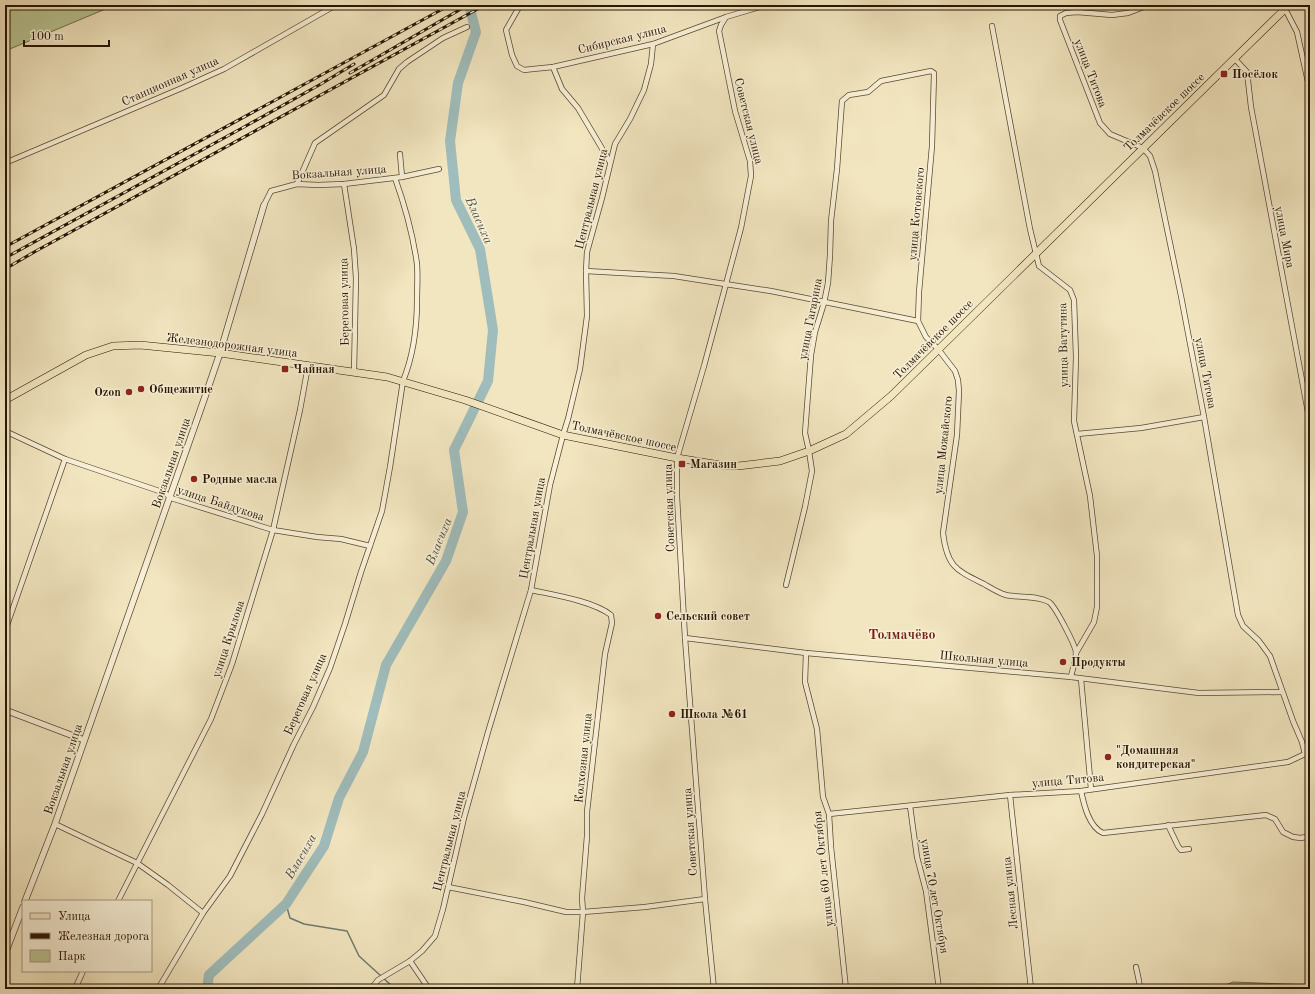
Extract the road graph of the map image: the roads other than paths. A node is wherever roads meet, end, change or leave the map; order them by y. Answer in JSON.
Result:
{"nodes":[{"id":1,"x":336,"y":5,"type":"edge"},
{"id":2,"x":523,"y":5,"type":"edge"},
{"id":3,"x":766,"y":5,"type":"edge"},
{"id":4,"x":1149,"y":5,"type":"edge"},
{"id":5,"x":1287,"y":7,"type":"edge"},
{"id":6,"x":726,"y":17,"type":"junction"},
{"id":7,"x":992,"y":26,"type":"dead end"},
{"id":8,"x":467,"y":27,"type":"dead end"},
{"id":9,"x":653,"y":44,"type":"junction"},
{"id":10,"x":1235,"y":59,"type":"junction"},
{"id":11,"x":553,"y":67,"type":"junction"},
{"id":12,"x":934,"y":73,"type":"joint"},
{"id":13,"x":1310,"y":91,"type":"edge"},
{"id":14,"x":1143,"y":148,"type":"junction"},
{"id":15,"x":400,"y":154,"type":"dead end"},
{"id":16,"x":610,"y":162,"type":"junction"},
{"id":17,"x":5,"y":163,"type":"edge"},
{"id":18,"x":439,"y":169,"type":"dead end"},
{"id":19,"x":402,"y":177,"type":"junction"},
{"id":20,"x":394,"y":178,"type":"junction"},
{"id":21,"x":297,"y":184,"type":"junction"},
{"id":22,"x":344,"y":184,"type":"junction"},
{"id":23,"x":264,"y":205,"type":"joint"},
{"id":24,"x":1036,"y":252,"type":"junction"},
{"id":25,"x":586,"y":271,"type":"junction"},
{"id":26,"x":725,"y":284,"type":"junction"},
{"id":27,"x":824,"y":303,"type":"junction"},
{"id":28,"x":918,"y":321,"type":"junction"},
{"id":29,"x":938,"y":349,"type":"junction"},
{"id":30,"x":220,"y":353,"type":"junction"},
{"id":31,"x":308,"y":366,"type":"junction"},
{"id":32,"x":354,"y":372,"type":"junction"},
{"id":33,"x":403,"y":381,"type":"junction"},
{"id":34,"x":5,"y":400,"type":"edge"},
{"id":35,"x":465,"y":400,"type":"joint"},
{"id":36,"x":1204,"y":418,"type":"junction"},
{"id":37,"x":1310,"y":423,"type":"edge"},
{"id":38,"x":5,"y":431,"type":"edge"},
{"id":39,"x":1077,"y":434,"type":"junction"},
{"id":40,"x":563,"y":435,"type":"junction"},
{"id":41,"x":810,"y":451,"type":"junction"},
{"id":42,"x":65,"y":458,"type":"junction"},
{"id":43,"x":677,"y":458,"type":"junction"},
{"id":44,"x":170,"y":498,"type":"junction"},
{"id":45,"x":273,"y":530,"type":"junction"},
{"id":46,"x":370,"y":546,"type":"junction"},
{"id":47,"x":786,"y":585,"type":"dead end"},
{"id":48,"x":531,"y":590,"type":"junction"},
{"id":49,"x":5,"y":631,"type":"edge"},
{"id":50,"x":685,"y":638,"type":"junction"},
{"id":51,"x":806,"y":653,"type":"junction"},
{"id":52,"x":1076,"y":653,"type":"junction"},
{"id":53,"x":1071,"y":677,"type":"junction"},
{"id":54,"x":1082,"y":679,"type":"junction"},
{"id":55,"x":1282,"y":692,"type":"junction"},
{"id":56,"x":5,"y":710,"type":"edge"},
{"id":57,"x":84,"y":740,"type":"junction"},
{"id":58,"x":1307,"y":754,"type":"edge"},
{"id":59,"x":1091,"y":789,"type":"junction"},
{"id":60,"x":1081,"y":791,"type":"junction"},
{"id":61,"x":1010,"y":795,"type":"junction"},
{"id":62,"x":910,"y":806,"type":"junction"},
{"id":63,"x":830,"y":814,"type":"junction"},
{"id":64,"x":55,"y":824,"type":"junction"},
{"id":65,"x":1168,"y":825,"type":"junction"},
{"id":66,"x":1310,"y":836,"type":"edge"},
{"id":67,"x":1189,"y":849,"type":"dead end"},
{"id":68,"x":137,"y":863,"type":"junction"},
{"id":69,"x":448,"y":887,"type":"junction"},
{"id":70,"x":705,"y":899,"type":"junction"},
{"id":71,"x":25,"y":900,"type":"edge"},
{"id":72,"x":118,"y":900,"type":"edge"},
{"id":73,"x":22,"y":910,"type":"edge"},
{"id":74,"x":583,"y":912,"type":"junction"},
{"id":75,"x":203,"y":913,"type":"junction"},
{"id":76,"x":5,"y":954,"type":"edge"},
{"id":77,"x":410,"y":961,"type":"junction"},
{"id":78,"x":1136,"y":967,"type":"dead end"},
{"id":79,"x":83,"y":972,"type":"edge"},
{"id":80,"x":75,"y":989,"type":"edge"},
{"id":81,"x":158,"y":989,"type":"edge"},
{"id":82,"x":371,"y":989,"type":"edge"},
{"id":83,"x":429,"y":989,"type":"edge"},
{"id":84,"x":577,"y":989,"type":"edge"},
{"id":85,"x":714,"y":989,"type":"edge"},
{"id":86,"x":846,"y":989,"type":"edge"},
{"id":87,"x":939,"y":989,"type":"edge"},
{"id":88,"x":1031,"y":989,"type":"edge"},
{"id":89,"x":1140,"y":989,"type":"edge"}],
"edges":[{"from":1,"to":17,"type":"street","name":"Станционная улица"},
{"from":2,"to":11,"type":"street","name":"Сибирская улица"},
{"from":3,"to":6,"type":"street","name":"Сибирская улица"},
{"from":4,"to":14,"type":"street","name":"улица Титова"},
{"from":5,"to":10,"type":"main road","name":"Толмачёвское шоссе"},
{"from":5,"to":13,"type":"street"},
{"from":6,"to":9,"type":"street","name":"Сибирская улица"},
{"from":6,"to":26,"type":"street","name":"Советская улица"},
{"from":7,"to":24,"type":"street","name":"улица Ватутина"},
{"from":8,"to":21,"type":"street"},
{"from":9,"to":11,"type":"street","name":"Сибирская улица"},
{"from":9,"to":16,"type":"street","name":"Центральная улица"},
{"from":10,"to":14,"type":"main road","name":"Толмачёвское шоссе"},
{"from":10,"to":37,"type":"street","name":"улица Мира"},
{"from":11,"to":16,"type":"street"},
{"from":12,"to":27,"type":"street","name":"улица Гагарина"},
{"from":12,"to":28,"type":"street","name":"улица Котовского"},
{"from":14,"to":24,"type":"main road","name":"Толмачёвское шоссе"},
{"from":14,"to":36,"type":"street","name":"улица Титова"},
{"from":15,"to":19,"type":"street"},
{"from":16,"to":25,"type":"street","name":"Центральная улица"},
{"from":18,"to":19,"type":"street","name":"Вокзальная улица"},
{"from":19,"to":20,"type":"street","name":"Вокзальная улица"},
{"from":20,"to":22,"type":"street","name":"Вокзальная улица"},
{"from":20,"to":33,"type":"street","name":"Береговая улица"},
{"from":21,"to":22,"type":"street","name":"Вокзальная улица"},
{"from":21,"to":23,"type":"street","name":"Вокзальная улица"},
{"from":22,"to":32,"type":"street","name":"Береговая улица"},
{"from":23,"to":30,"type":"street","name":"Вокзальная улица"},
{"from":24,"to":29,"type":"main road","name":"Толмачёвское шоссе"},
{"from":24,"to":39,"type":"street","name":"улица Ватутина"},
{"from":25,"to":26,"type":"street"},
{"from":25,"to":40,"type":"street","name":"Центральная улица"},
{"from":26,"to":27,"type":"street"},
{"from":26,"to":43,"type":"street","name":"Советская улица"},
{"from":27,"to":28,"type":"street"},
{"from":27,"to":41,"type":"street","name":"улица Гагарина"},
{"from":28,"to":29,"type":"street"},
{"from":29,"to":41,"type":"main road","name":"Толмачёвское шоссе"},
{"from":29,"to":52,"type":"street","name":"улица Можайского"},
{"from":30,"to":31,"type":"main road","name":"Железнодорожная улица"},
{"from":30,"to":34,"type":"main road","name":"Железнодорожная улица"},
{"from":30,"to":44,"type":"street","name":"Вокзальная улица"},
{"from":31,"to":32,"type":"main road","name":"Железнодорожная улица"},
{"from":31,"to":45,"type":"street","name":"улица Крылова"},
{"from":32,"to":33,"type":"main road","name":"Железнодорожная улица"},
{"from":33,"to":35,"type":"main road","name":"Железнодорожная улица"},
{"from":33,"to":46,"type":"street","name":"Береговая улица"},
{"from":35,"to":40,"type":"main road","name":"Толмачёвское шоссе"},
{"from":36,"to":39,"type":"street"},
{"from":36,"to":55,"type":"street","name":"улица Титова"},
{"from":38,"to":42,"type":"street","name":"улица Байдукова"},
{"from":39,"to":52,"type":"street","name":"улица Ватутина"},
{"from":40,"to":43,"type":"main road","name":"Толмачёвское шоссе"},
{"from":40,"to":48,"type":"street","name":"Центральная улица"},
{"from":41,"to":43,"type":"main road","name":"Толмачёвское шоссе"},
{"from":41,"to":47,"type":"street","name":"улица Гагарина"},
{"from":42,"to":44,"type":"street","name":"улица Байдукова"},
{"from":42,"to":49,"type":"street"},
{"from":43,"to":50,"type":"street","name":"Советская улица"},
{"from":44,"to":45,"type":"street","name":"улица Байдукова"},
{"from":44,"to":57,"type":"street","name":"Вокзальная улица"},
{"from":45,"to":46,"type":"street","name":"улица Байдукова"},
{"from":45,"to":68,"type":"street","name":"улица Крылова"},
{"from":46,"to":75,"type":"street","name":"Береговая улица"},
{"from":48,"to":69,"type":"street","name":"Центральная улица"},
{"from":48,"to":74,"type":"street","name":"Колхозная улица"},
{"from":50,"to":51,"type":"street","name":"Школьная улица"},
{"from":50,"to":70,"type":"street","name":"Советская улица"},
{"from":51,"to":53,"type":"street","name":"Школьная улица"},
{"from":51,"to":63,"type":"street","name":"улица 60 лет Октября"},
{"from":52,"to":53,"type":"street","name":"улица Ватутина"},
{"from":53,"to":54,"type":"street","name":"Школьная улица"},
{"from":54,"to":55,"type":"street","name":"Школьная улица"},
{"from":54,"to":59,"type":"street"},
{"from":55,"to":58,"type":"street","name":"улица Титова"},
{"from":56,"to":57,"type":"street"},
{"from":57,"to":64,"type":"street","name":"Вокзальная улица"},
{"from":58,"to":59,"type":"street","name":"улица Титова"},
{"from":59,"to":60,"type":"street","name":"улица Титова"},
{"from":60,"to":61,"type":"street","name":"улица Титова"},
{"from":60,"to":65,"type":"street"},
{"from":61,"to":62,"type":"street","name":"улица Титова"},
{"from":61,"to":88,"type":"street","name":"Лесная улица"},
{"from":62,"to":63,"type":"street","name":"улица Титова"},
{"from":62,"to":87,"type":"street","name":"улица 70 лет Октября"},
{"from":63,"to":86,"type":"street","name":"улица 60 лет Октября"},
{"from":64,"to":68,"type":"street"},
{"from":64,"to":71,"type":"street","name":"Вокзальная улица"},
{"from":65,"to":66,"type":"street"},
{"from":65,"to":67,"type":"street"},
{"from":68,"to":72,"type":"street","name":"улица Крылова"},
{"from":68,"to":75,"type":"street"},
{"from":69,"to":74,"type":"street"},
{"from":69,"to":77,"type":"street","name":"Центральная улица"},
{"from":70,"to":74,"type":"street"},
{"from":70,"to":85,"type":"street","name":"Советская улица"},
{"from":73,"to":76,"type":"street"},
{"from":74,"to":84,"type":"street","name":"Колхозная улица"},
{"from":75,"to":81,"type":"street","name":"Береговая улица"},
{"from":77,"to":82,"type":"street","name":"Центральная улица"},
{"from":77,"to":83,"type":"street"},
{"from":78,"to":89,"type":"street"},
{"from":79,"to":80,"type":"street"}]}
